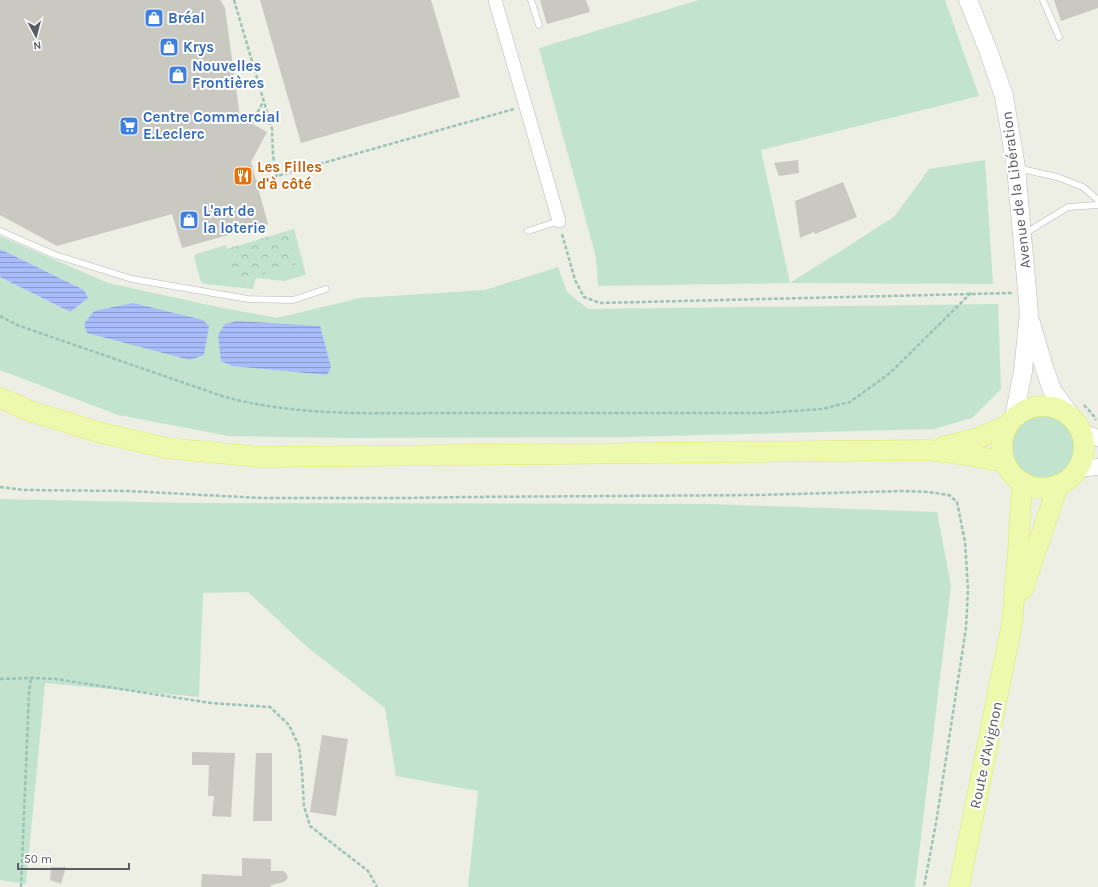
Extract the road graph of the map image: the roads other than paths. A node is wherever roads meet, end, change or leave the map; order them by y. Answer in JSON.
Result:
{"nodes":[{"id":1,"x":495,"y":0,"type":"edge"},
{"id":2,"x":531,"y":0,"type":"edge"},
{"id":3,"x":968,"y":0,"type":"edge"},
{"id":4,"x":1043,"y":0,"type":"edge"},
{"id":5,"x":539,"y":25,"type":"dead end"},
{"id":6,"x":1059,"y":37,"type":"dead end"},
{"id":7,"x":1016,"y":167,"type":"junction"},
{"id":8,"x":1098,"y":200,"type":"edge"},
{"id":9,"x":1098,"y":205,"type":"edge"},
{"id":10,"x":559,"y":221,"type":"joint"},
{"id":11,"x":0,"y":231,"type":"edge"},
{"id":12,"x":528,"y":231,"type":"dead end"},
{"id":13,"x":1023,"y":235,"type":"junction"},
{"id":14,"x":326,"y":290,"type":"dead end"},
{"id":15,"x":1029,"y":314,"type":"junction"},
{"id":16,"x":0,"y":398,"type":"edge"},
{"id":17,"x":1010,"y":421,"type":"junction"},
{"id":18,"x":1084,"y":429,"type":"edge"},
{"id":19,"x":929,"y":450,"type":"junction"},
{"id":20,"x":1004,"y":462,"type":"junction"},
{"id":21,"x":1098,"y":467,"type":"edge"},
{"id":22,"x":1078,"y":470,"type":"junction"},
{"id":23,"x":1022,"y":483,"type":"junction"},
{"id":24,"x":1058,"y":485,"type":"junction"},
{"id":25,"x":1012,"y":623,"type":"junction"},
{"id":26,"x":959,"y":887,"type":"edge"}],
"edges":[{"from":1,"to":10,"type":"street"},
{"from":2,"to":5,"type":"lane"},
{"from":3,"to":7,"type":"main road","name":"Avenue de la Libération"},
{"from":4,"to":6,"type":"lane"},
{"from":7,"to":8,"type":"lane"},
{"from":7,"to":13,"type":"main road","name":"Avenue de la Libération"},
{"from":9,"to":13,"type":"lane"},
{"from":10,"to":12,"type":"lane"},
{"from":11,"to":14,"type":"lane"},
{"from":13,"to":15,"type":"main road","name":"Avenue de la Libération"},
{"from":15,"to":17,"type":"main road","name":"Avenue de la Libération"},
{"from":15,"to":18,"type":"main road","name":"Avenue de la Libération"},
{"from":16,"to":19,"type":"main road"},
{"from":17,"to":18,"type":"main road"},
{"from":17,"to":19,"type":"main road"},
{"from":17,"to":20,"type":"main road"},
{"from":18,"to":22,"type":"main road"},
{"from":19,"to":20,"type":"main road"},
{"from":20,"to":23,"type":"main road"},
{"from":21,"to":22,"type":"street"},
{"from":22,"to":24,"type":"main road"},
{"from":23,"to":24,"type":"main road"},
{"from":23,"to":25,"type":"main road"},
{"from":24,"to":25,"type":"main road"},
{"from":25,"to":26,"type":"main road","name":"Route d'Avignon"}]}
